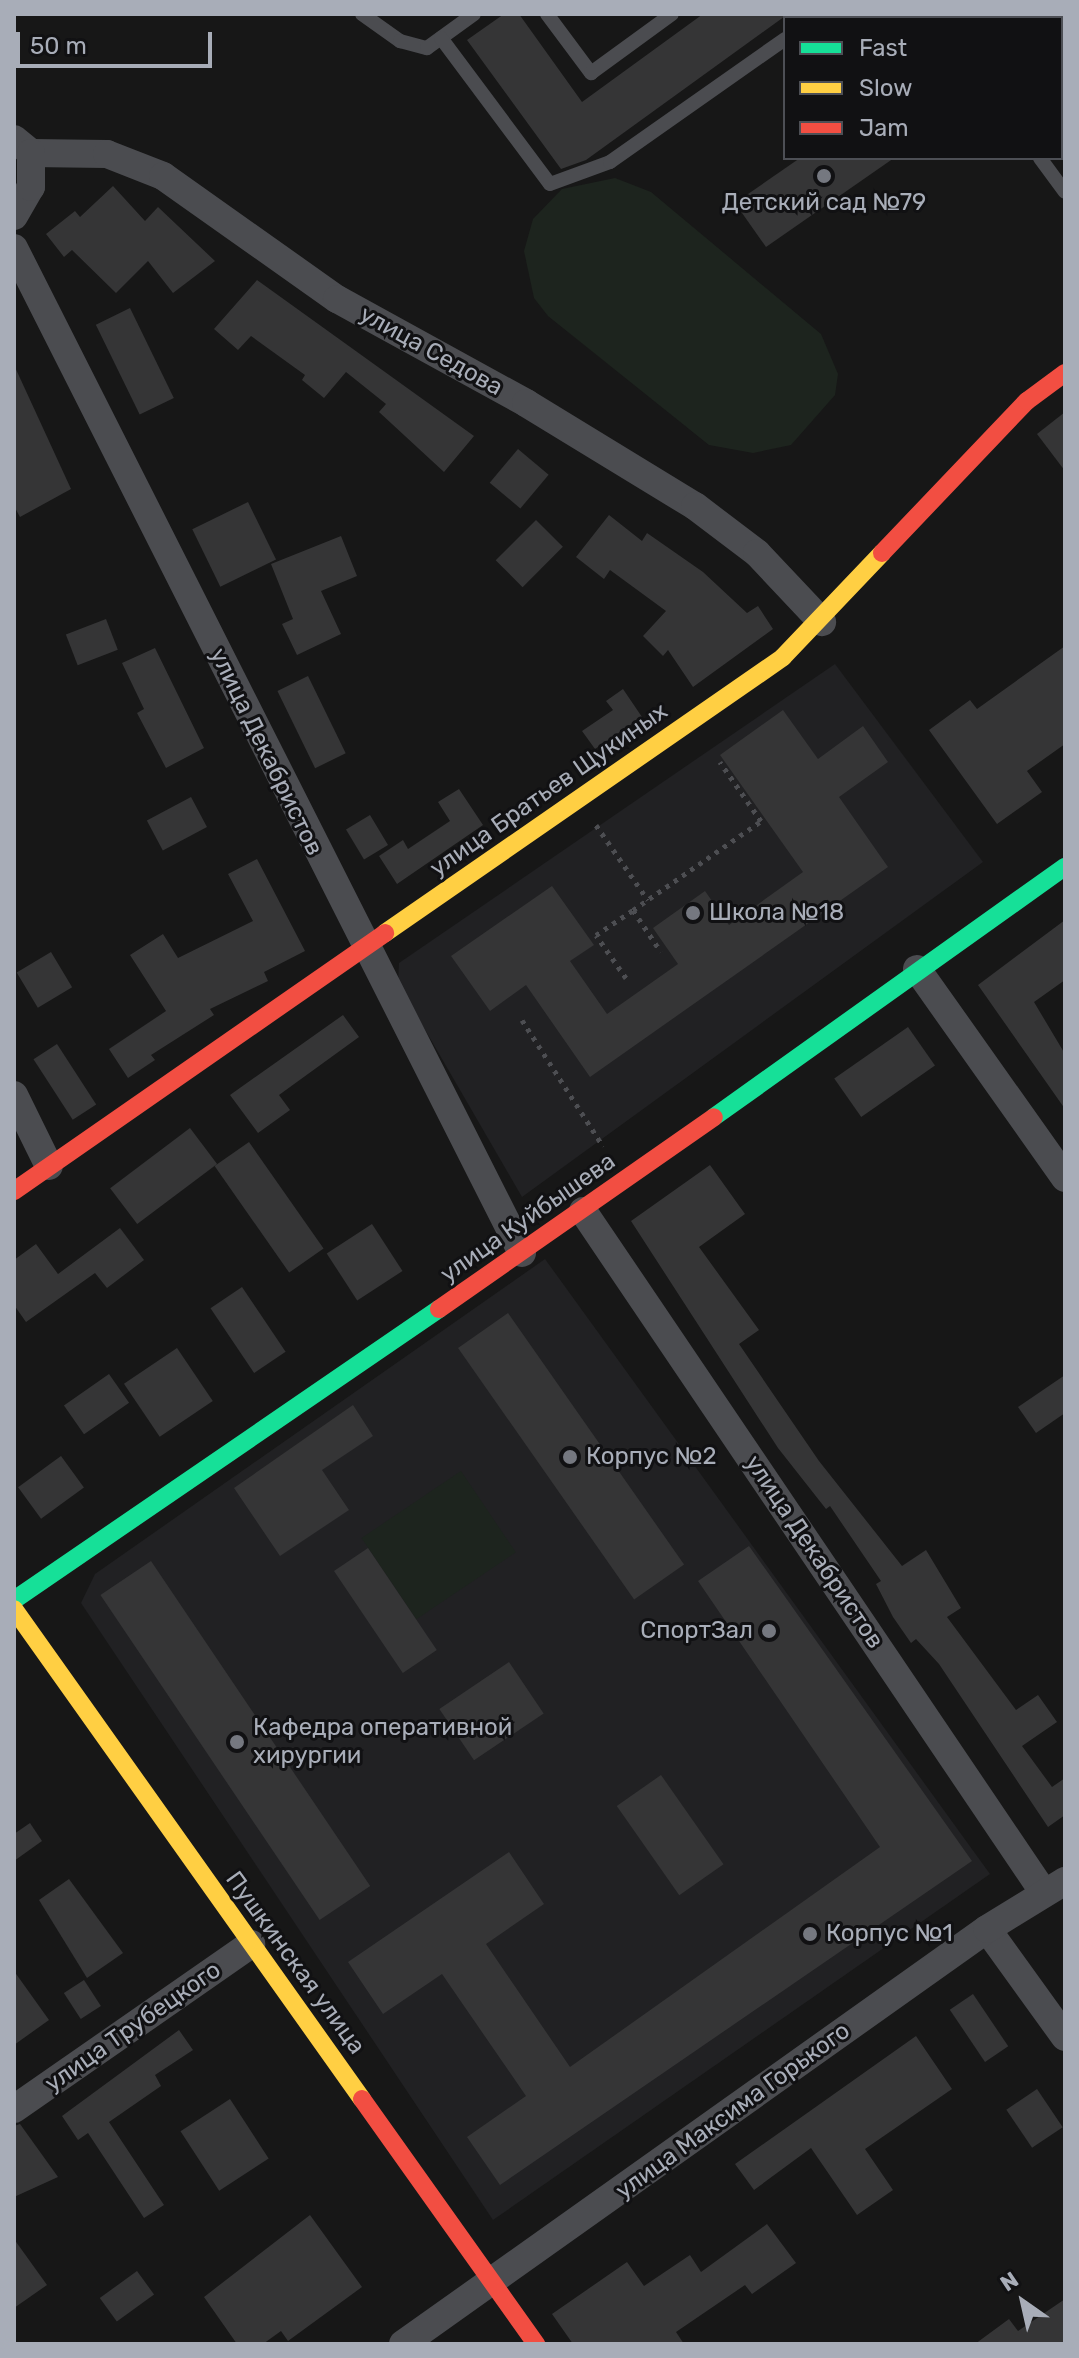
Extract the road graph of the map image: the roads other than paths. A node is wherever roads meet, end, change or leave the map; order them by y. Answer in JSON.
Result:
{"nodes":[{"id":1,"x":362,"y":14,"type":"edge"},
{"id":2,"x":474,"y":14,"type":"edge"},
{"id":3,"x":547,"y":14,"type":"edge"},
{"id":4,"x":672,"y":14,"type":"edge"},
{"id":5,"x":441,"y":38,"type":"junction"},
{"id":6,"x":783,"y":40,"type":"edge"},
{"id":7,"x":22,"y":146,"type":"edge"},
{"id":8,"x":1041,"y":160,"type":"edge"},
{"id":9,"x":1065,"y":192,"type":"edge"},
{"id":10,"x":14,"y":216,"type":"edge"},
{"id":11,"x":14,"y":248,"type":"edge"},
{"id":12,"x":1065,"y":373,"type":"edge"},
{"id":13,"x":822,"y":622,"type":"junction"},
{"id":14,"x":1065,"y":867,"type":"edge"},
{"id":15,"x":369,"y":949,"type":"junction"},
{"id":16,"x":917,"y":969,"type":"junction"},
{"id":17,"x":14,"y":1095,"type":"edge"},
{"id":18,"x":49,"y":1166,"type":"junction"},
{"id":19,"x":1065,"y":1178,"type":"edge"},
{"id":20,"x":14,"y":1191,"type":"edge"},
{"id":21,"x":583,"y":1211,"type":"junction"},
{"id":22,"x":522,"y":1253,"type":"junction"},
{"id":23,"x":14,"y":1600,"type":"edge"},
{"id":24,"x":14,"y":1609,"type":"edge"},
{"id":25,"x":1054,"y":1887,"type":"edge"},
{"id":26,"x":987,"y":1929,"type":"junction"},
{"id":27,"x":251,"y":1944,"type":"junction"},
{"id":28,"x":1065,"y":2037,"type":"edge"},
{"id":29,"x":14,"y":2109,"type":"edge"},
{"id":30,"x":493,"y":2282,"type":"junction"},
{"id":31,"x":403,"y":2344,"type":"edge"},
{"id":32,"x":536,"y":2344,"type":"edge"}],
"edges":[{"from":1,"to":5,"type":"lane"},
{"from":2,"to":5,"type":"lane"},
{"from":3,"to":4,"type":"lane"},
{"from":5,"to":6,"type":"lane"},
{"from":7,"to":10,"type":"street"},
{"from":7,"to":13,"type":"street","name":"улица Седова"},
{"from":8,"to":9,"type":"lane"},
{"from":11,"to":15,"type":"street","name":"улица Декабристов"},
{"from":12,"to":13,"type":"street","name":"улица Братьев Щукиных"},
{"from":13,"to":15,"type":"street","name":"улица Братьев Щукиных"},
{"from":14,"to":16,"type":"street","name":"улица Куйбышева"},
{"from":15,"to":18,"type":"street","name":"улица Братьев Щукиных"},
{"from":15,"to":22,"type":"street","name":"улица Декабристов"},
{"from":16,"to":19,"type":"street"},
{"from":16,"to":21,"type":"street","name":"улица Куйбышева"},
{"from":17,"to":18,"type":"street"},
{"from":18,"to":20,"type":"street","name":"улица Братьев Щукиных"},
{"from":21,"to":22,"type":"street","name":"улица Куйбышева"},
{"from":21,"to":25,"type":"street","name":"улица Декабристов"},
{"from":22,"to":23,"type":"street","name":"улица Куйбышева"},
{"from":24,"to":27,"type":"street","name":"Пушкинская улица"},
{"from":25,"to":26,"type":"street","name":"улица Максима Горького"},
{"from":26,"to":28,"type":"street"},
{"from":26,"to":30,"type":"street","name":"улица Максима Горького"},
{"from":27,"to":29,"type":"street","name":"улица Трубецкого"},
{"from":27,"to":30,"type":"street","name":"Пушкинская улица"},
{"from":30,"to":31,"type":"street","name":"улица Максима Горького"},
{"from":30,"to":32,"type":"street","name":"Пушкинская улица"}]}
